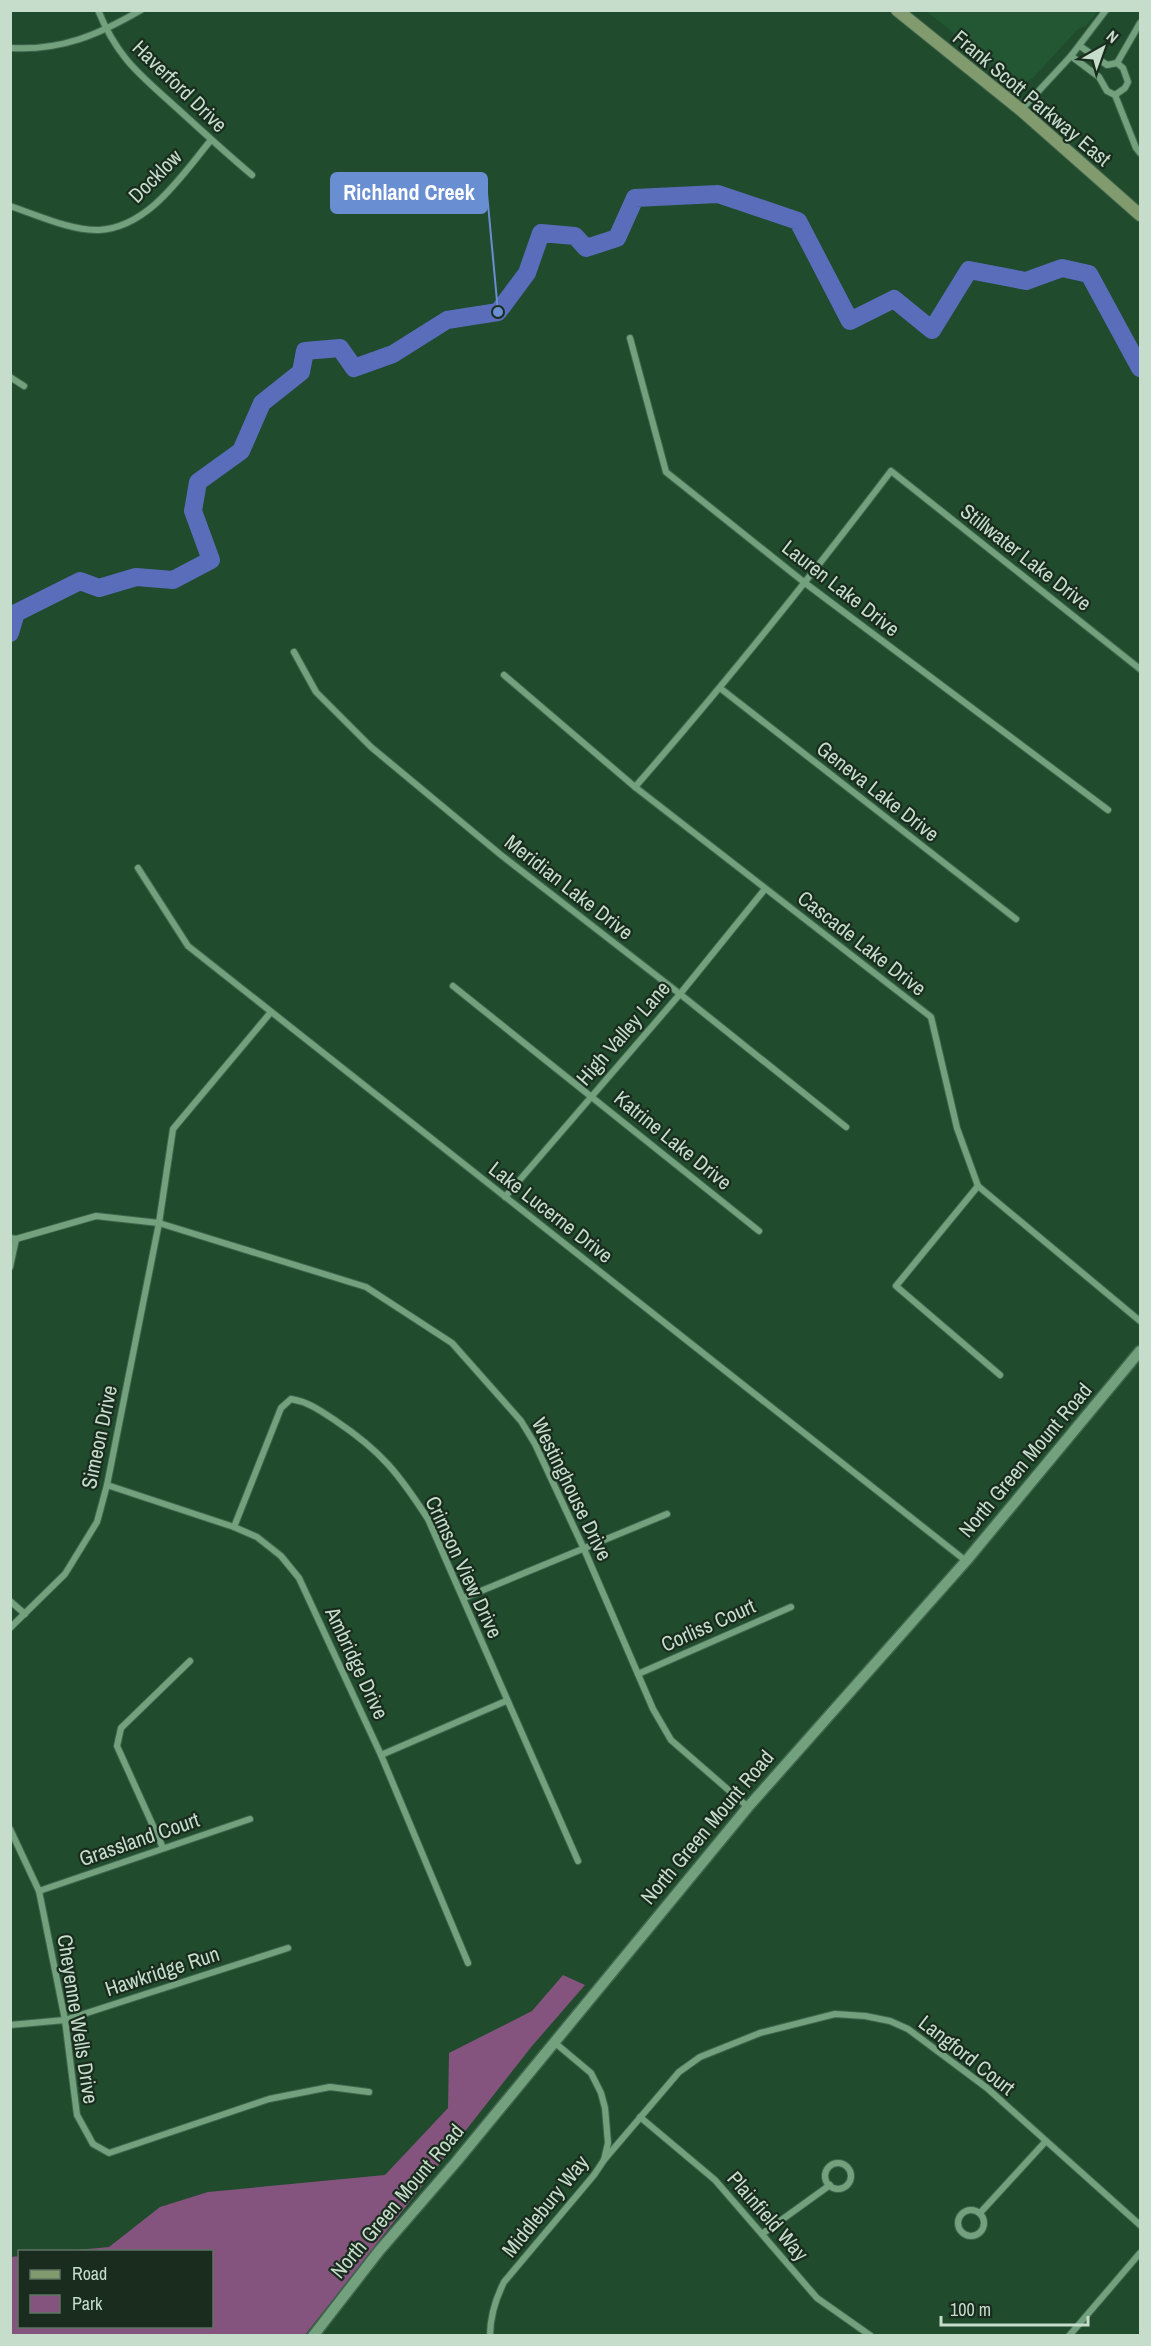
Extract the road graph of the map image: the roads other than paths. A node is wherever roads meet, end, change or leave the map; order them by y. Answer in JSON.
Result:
{"nodes":[{"id":1,"x":98,"y":10,"type":"edge"},
{"id":2,"x":141,"y":10,"type":"edge"},
{"id":3,"x":897,"y":10,"type":"edge"},
{"id":4,"x":1106,"y":10,"type":"edge"},
{"id":5,"x":1140,"y":23,"type":"edge"},
{"id":6,"x":106,"y":30,"type":"junction"},
{"id":7,"x":1080,"y":46,"type":"junction"},
{"id":8,"x":10,"y":48,"type":"edge"},
{"id":9,"x":1071,"y":56,"type":"junction"},
{"id":10,"x":1117,"y":63,"type":"junction"},
{"id":11,"x":1115,"y":95,"type":"junction"},
{"id":12,"x":1021,"y":110,"type":"junction"},
{"id":13,"x":211,"y":140,"type":"junction"},
{"id":14,"x":1140,"y":153,"type":"edge"},
{"id":15,"x":252,"y":175,"type":"dead end"},
{"id":16,"x":10,"y":206,"type":"edge"},
{"id":17,"x":1140,"y":216,"type":"edge"},
{"id":18,"x":630,"y":338,"type":"dead end"},
{"id":19,"x":10,"y":376,"type":"edge"},
{"id":20,"x":24,"y":386,"type":"dead end"},
{"id":21,"x":805,"y":583,"type":"junction"},
{"id":22,"x":294,"y":652,"type":"dead end"},
{"id":23,"x":1140,"y":669,"type":"edge"},
{"id":24,"x":504,"y":675,"type":"dead end"},
{"id":25,"x":720,"y":688,"type":"junction"},
{"id":26,"x":635,"y":787,"type":"junction"},
{"id":27,"x":1108,"y":810,"type":"dead end"},
{"id":28,"x":138,"y":868,"type":"dead end"},
{"id":29,"x":765,"y":889,"type":"junction"},
{"id":30,"x":1016,"y":919,"type":"dead end"},
{"id":31,"x":453,"y":986,"type":"dead end"},
{"id":32,"x":680,"y":994,"type":"junction"},
{"id":33,"x":271,"y":1012,"type":"junction"},
{"id":34,"x":591,"y":1095,"type":"junction"},
{"id":35,"x":846,"y":1127,"type":"dead end"},
{"id":36,"x":978,"y":1186,"type":"junction"},
{"id":37,"x":505,"y":1197,"type":"junction"},
{"id":38,"x":159,"y":1223,"type":"junction"},
{"id":39,"x":759,"y":1231,"type":"dead end"},
{"id":40,"x":13,"y":1239,"type":"edge"},
{"id":41,"x":10,"y":1267,"type":"edge"},
{"id":42,"x":1140,"y":1321,"type":"edge"},
{"id":43,"x":1140,"y":1351,"type":"edge"},
{"id":44,"x":1000,"y":1375,"type":"dead end"},
{"id":45,"x":107,"y":1485,"type":"junction"},
{"id":46,"x":668,"y":1514,"type":"dead end"},
{"id":47,"x":234,"y":1527,"type":"junction"},
{"id":48,"x":584,"y":1549,"type":"junction"},
{"id":49,"x":966,"y":1561,"type":"junction"},
{"id":50,"x":464,"y":1598,"type":"junction"},
{"id":51,"x":10,"y":1601,"type":"edge"},
{"id":52,"x":792,"y":1607,"type":"dead end"},
{"id":53,"x":25,"y":1614,"type":"junction"},
{"id":54,"x":10,"y":1628,"type":"edge"},
{"id":55,"x":190,"y":1661,"type":"dead end"},
{"id":56,"x":639,"y":1674,"type":"junction"},
{"id":57,"x":506,"y":1701,"type":"junction"},
{"id":58,"x":381,"y":1755,"type":"junction"},
{"id":59,"x":748,"y":1807,"type":"junction"},
{"id":60,"x":250,"y":1819,"type":"dead end"},
{"id":61,"x":10,"y":1829,"type":"edge"},
{"id":62,"x":163,"y":1848,"type":"junction"},
{"id":63,"x":578,"y":1861,"type":"dead end"},
{"id":64,"x":39,"y":1891,"type":"junction"},
{"id":65,"x":288,"y":1948,"type":"dead end"},
{"id":66,"x":468,"y":1964,"type":"dead end"},
{"id":67,"x":65,"y":2020,"type":"junction"},
{"id":68,"x":10,"y":2025,"type":"edge"},
{"id":69,"x":554,"y":2041,"type":"junction"},
{"id":70,"x":369,"y":2092,"type":"dead end"},
{"id":71,"x":640,"y":2117,"type":"junction"},
{"id":72,"x":1046,"y":2141,"type":"junction"},
{"id":73,"x":604,"y":2160,"type":"junction"},
{"id":74,"x":830,"y":2185,"type":"junction"},
{"id":75,"x":980,"y":2213,"type":"junction"},
{"id":76,"x":1140,"y":2225,"type":"edge"},
{"id":77,"x":762,"y":2234,"type":"junction"},
{"id":78,"x":1140,"y":2253,"type":"edge"},
{"id":79,"x":313,"y":2336,"type":"edge"},
{"id":80,"x":490,"y":2336,"type":"edge"},
{"id":81,"x":871,"y":2336,"type":"edge"},
{"id":82,"x":1069,"y":2336,"type":"edge"}],
"edges":[{"from":1,"to":6,"type":"street","name":"Haverford Drive"},
{"from":2,"to":6,"type":"street"},
{"from":3,"to":12,"type":"main road","name":"Frank Scott Parkway East"},
{"from":4,"to":7,"type":"street"},
{"from":5,"to":10,"type":"street"},
{"from":6,"to":8,"type":"street"},
{"from":6,"to":13,"type":"street","name":"Haverford Drive"},
{"from":7,"to":9,"type":"street"},
{"from":7,"to":10,"type":"street"},
{"from":9,"to":11,"type":"street"},
{"from":9,"to":12,"type":"street"},
{"from":10,"to":11,"type":"street"},
{"from":11,"to":14,"type":"street"},
{"from":12,"to":17,"type":"main road","name":"Frank Scott Parkway East"},
{"from":13,"to":15,"type":"street","name":"Haverford Drive"},
{"from":13,"to":16,"type":"street","name":"Docklow"},
{"from":18,"to":21,"type":"street","name":"Lauren Lake Drive"},
{"from":19,"to":20,"type":"street"},
{"from":21,"to":23,"type":"street","name":"Stillwater Lake Drive"},
{"from":21,"to":25,"type":"street"},
{"from":21,"to":27,"type":"street","name":"Lauren Lake Drive"},
{"from":22,"to":32,"type":"street","name":"Meridian Lake Drive"},
{"from":24,"to":26,"type":"street","name":"Cascade Lake Drive"},
{"from":25,"to":26,"type":"street"},
{"from":25,"to":30,"type":"street","name":"Geneva Lake Drive"},
{"from":26,"to":29,"type":"street","name":"Cascade Lake Drive"},
{"from":28,"to":33,"type":"street","name":"Lake Lucerne Drive"},
{"from":29,"to":32,"type":"street","name":"High Valley Lane"},
{"from":29,"to":36,"type":"street","name":"Cascade Lake Drive"},
{"from":31,"to":34,"type":"street","name":"Katrine Lake Drive"},
{"from":32,"to":34,"type":"street","name":"High Valley Lane"},
{"from":32,"to":35,"type":"street","name":"Meridian Lake Drive"},
{"from":33,"to":37,"type":"street","name":"Lake Lucerne Drive"},
{"from":33,"to":38,"type":"street","name":"Simeon Drive"},
{"from":34,"to":37,"type":"street","name":"High Valley Lane"},
{"from":34,"to":39,"type":"street","name":"Katrine Lake Drive"},
{"from":36,"to":42,"type":"street"},
{"from":36,"to":44,"type":"street"},
{"from":37,"to":49,"type":"street","name":"Lake Lucerne Drive"},
{"from":38,"to":40,"type":"street","name":"Westinghouse Drive"},
{"from":38,"to":45,"type":"street","name":"Simeon Drive"},
{"from":38,"to":48,"type":"street","name":"Westinghouse Drive"},
{"from":40,"to":41,"type":"street"},
{"from":43,"to":49,"type":"street","name":"North Green Mount Road"},
{"from":45,"to":47,"type":"street","name":"Ambridge Drive"},
{"from":45,"to":53,"type":"street","name":"Simeon Drive"},
{"from":46,"to":48,"type":"street"},
{"from":47,"to":50,"type":"street","name":"Crimson View Drive"},
{"from":47,"to":58,"type":"street","name":"Ambridge Drive"},
{"from":48,"to":50,"type":"street"},
{"from":48,"to":56,"type":"street","name":"Westinghouse Drive"},
{"from":49,"to":59,"type":"street","name":"North Green Mount Road"},
{"from":50,"to":57,"type":"street","name":"Crimson View Drive"},
{"from":51,"to":53,"type":"street"},
{"from":52,"to":56,"type":"street","name":"Corliss Court"},
{"from":53,"to":54,"type":"street","name":"Simeon Drive"},
{"from":55,"to":62,"type":"street"},
{"from":56,"to":59,"type":"street","name":"Westinghouse Drive"},
{"from":57,"to":58,"type":"street"},
{"from":57,"to":63,"type":"street","name":"Crimson View Drive"},
{"from":58,"to":66,"type":"street","name":"Ambridge Drive"},
{"from":59,"to":69,"type":"street","name":"North Green Mount Road"},
{"from":60,"to":62,"type":"street","name":"Grassland Court"},
{"from":61,"to":64,"type":"street","name":"Cheyenne Wells Drive"},
{"from":62,"to":64,"type":"street","name":"Grassland Court"},
{"from":64,"to":67,"type":"street","name":"Cheyenne Wells Drive"},
{"from":65,"to":67,"type":"street","name":"Hawkridge Run"},
{"from":67,"to":68,"type":"street","name":"Hawkridge Run"},
{"from":67,"to":70,"type":"street","name":"Cheyenne Wells Drive"},
{"from":69,"to":73,"type":"street","name":"Middlebury Way"},
{"from":69,"to":79,"type":"street","name":"North Green Mount Road"},
{"from":71,"to":72,"type":"street","name":"Langford Court"},
{"from":71,"to":73,"type":"street","name":"Langford Court"},
{"from":71,"to":77,"type":"street","name":"Plainfield Way"},
{"from":72,"to":75,"type":"street"},
{"from":72,"to":76,"type":"street","name":"Langford Court"},
{"from":73,"to":80,"type":"street","name":"Middlebury Way"},
{"from":74,"to":74,"type":"street"},
{"from":74,"to":77,"type":"street"},
{"from":75,"to":75,"type":"street"},
{"from":77,"to":81,"type":"street","name":"Plainfield Way"},
{"from":78,"to":82,"type":"street"}]}
